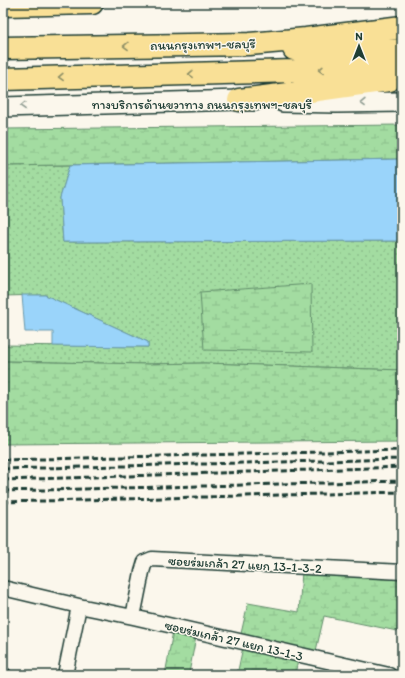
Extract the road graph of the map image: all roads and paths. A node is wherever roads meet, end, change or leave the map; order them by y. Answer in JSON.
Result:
{"nodes":[{"id":1,"x":92,"y":3,"type":"edge"},
{"id":2,"x":3,"y":5,"type":"edge"},
{"id":3,"x":402,"y":27,"type":"edge"},
{"id":4,"x":249,"y":44,"type":"junction"},
{"id":5,"x":3,"y":48,"type":"edge"},
{"id":6,"x":402,"y":50,"type":"edge"},
{"id":7,"x":402,"y":68,"type":"edge"},
{"id":8,"x":402,"y":78,"type":"edge"},
{"id":9,"x":3,"y":79,"type":"edge"},
{"id":10,"x":239,"y":100,"type":"junction"},
{"id":11,"x":402,"y":102,"type":"edge"},
{"id":12,"x":3,"y":107,"type":"edge"},
{"id":13,"x":402,"y":572,"type":"edge"},
{"id":14,"x":3,"y":588,"type":"edge"},
{"id":15,"x":79,"y":606,"type":"junction"},
{"id":16,"x":133,"y":617,"type":"junction"},
{"id":17,"x":65,"y":675,"type":"edge"},
{"id":18,"x":389,"y":675,"type":"edge"}],
"edges":[{"from":1,"to":2,"type":"highway"},
{"from":3,"to":4,"type":"highway","name":"ถนนกรุงเทพฯ-ชลบุรี"},
{"from":4,"to":5,"type":"highway","name":"ถนนกรุงเทพฯ-ชลบุรี","one_way":true},
{"from":4,"to":6,"type":"highway"},
{"from":7,"to":9,"type":"highway","one_way":true},
{"from":8,"to":10,"type":"highway"},
{"from":11,"to":10,"type":"main road","name":"ทางบริการด้านขวาทาง ถนนกรุงเทพฯ-ชลบุรี","one_way":true},
{"from":10,"to":12,"type":"main road","name":"ทางบริการด้านขวาทาง ถนนกรุงเทพฯ-ชลบุรี","one_way":true},
{"from":13,"to":16,"type":"street","name":"ซอยร่มเกล้า 27 แยก 13-1-3-2"},
{"from":14,"to":15,"type":"street","name":"ซอยร่มเกล้า 27 แยก 13-1-3"},
{"from":15,"to":16,"type":"street","name":"ซอยร่มเกล้า 27 แยก 13-1-3"},
{"from":15,"to":17,"type":"street"},
{"from":16,"to":18,"type":"street","name":"ซอยร่มเกล้า 27 แยก 13-1-3"}]}
